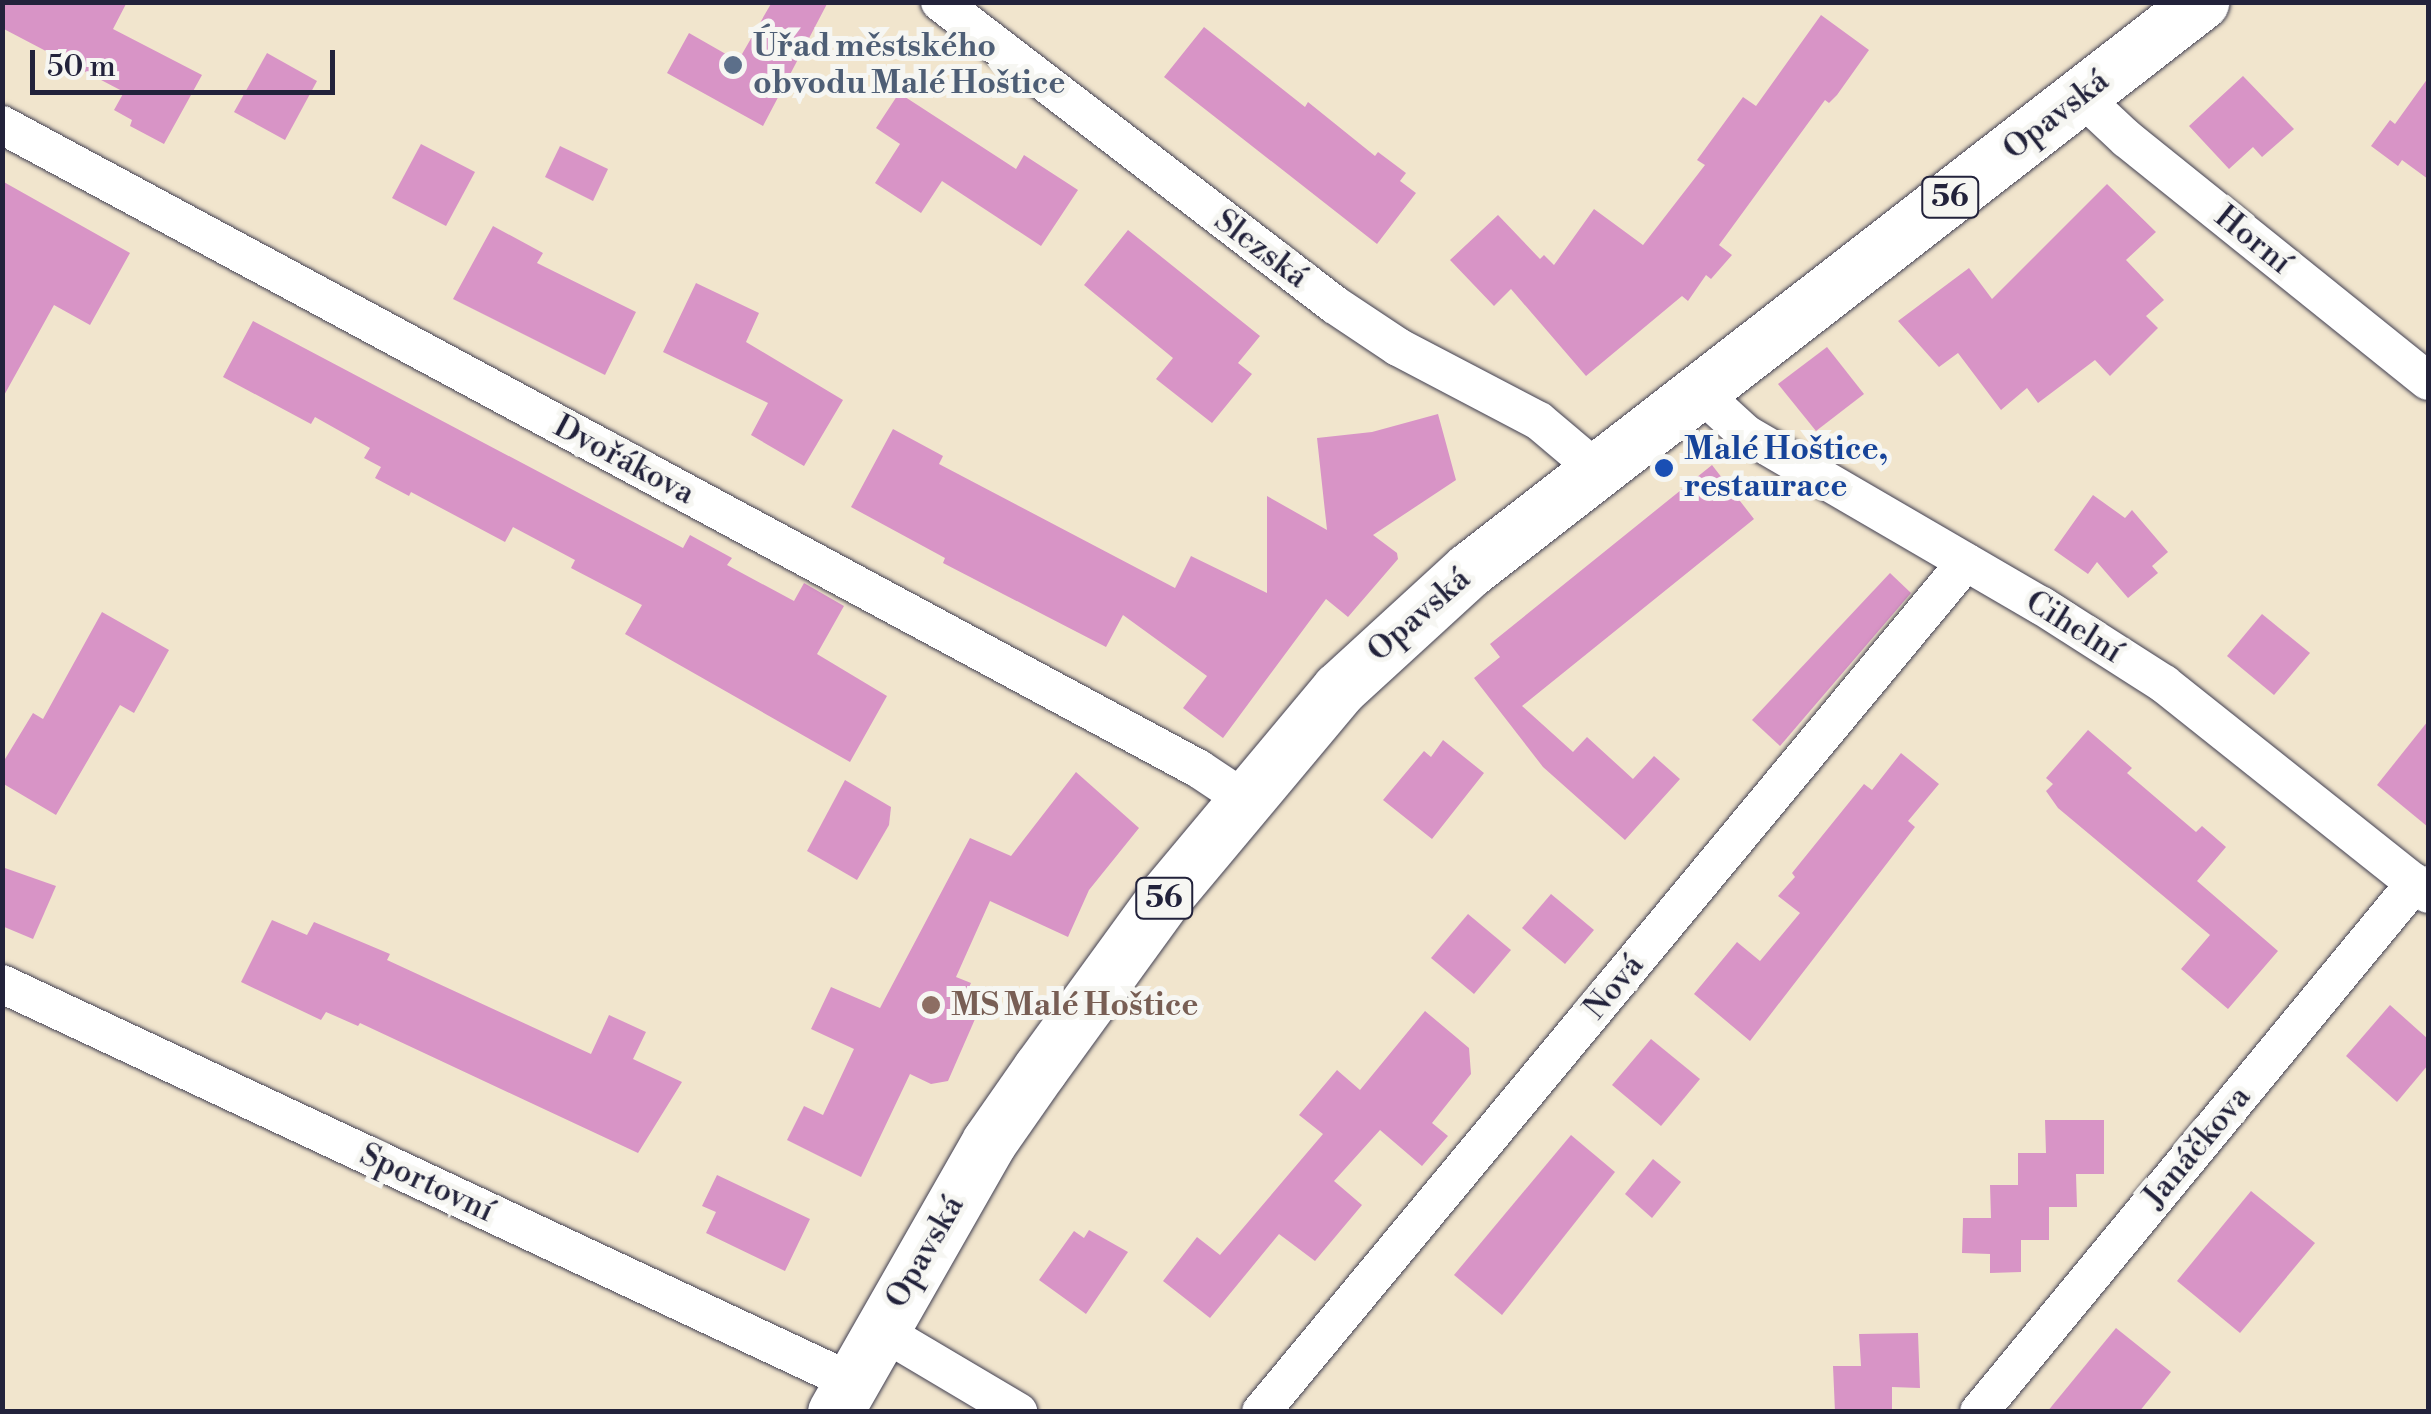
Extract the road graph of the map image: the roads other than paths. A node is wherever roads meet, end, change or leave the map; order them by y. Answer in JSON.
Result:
{"nodes":[{"id":1,"x":940,"y":2,"type":"edge"},
{"id":2,"x":2182,"y":8,"type":"edge"},
{"id":3,"x":2080,"y":96,"type":"junction"},
{"id":4,"x":2,"y":124,"type":"edge"},
{"id":5,"x":2428,"y":381,"type":"edge"},
{"id":6,"x":1699,"y":390,"type":"junction"},
{"id":7,"x":1597,"y":470,"type":"junction"},
{"id":8,"x":1966,"y":562,"type":"junction"},
{"id":9,"x":1244,"y":799,"type":"junction"},
{"id":10,"x":2422,"y":888,"type":"edge"},
{"id":11,"x":2,"y":984,"type":"edge"},
{"id":12,"x":880,"y":1330,"type":"junction"},
{"id":13,"x":844,"y":1397,"type":"edge"},
{"id":14,"x":1018,"y":1412,"type":"edge"},
{"id":15,"x":1262,"y":1412,"type":"edge"},
{"id":16,"x":1978,"y":1412,"type":"edge"}],
"edges":[{"from":1,"to":7,"type":"street","name":"Slezská"},
{"from":2,"to":3,"type":"main road","name":"Opavská","number":"56"},
{"from":3,"to":5,"type":"street","name":"Horní"},
{"from":3,"to":6,"type":"main road","name":"Opavská","number":"56"},
{"from":4,"to":9,"type":"street","name":"Dvořákova"},
{"from":6,"to":7,"type":"main road","name":"Opavská","number":"56"},
{"from":6,"to":8,"type":"street","name":"Cihelní"},
{"from":7,"to":9,"type":"main road","name":"Opavská","number":"56"},
{"from":8,"to":10,"type":"street","name":"Cihelní"},
{"from":8,"to":15,"type":"street","name":"Nová"},
{"from":9,"to":12,"type":"main road","name":"Opavská","number":"56"},
{"from":10,"to":16,"type":"street","name":"Janáčkova"},
{"from":11,"to":13,"type":"street","name":"Sportovní"},
{"from":12,"to":13,"type":"main road","name":"Opavská","number":"56"},
{"from":12,"to":14,"type":"street"}]}
